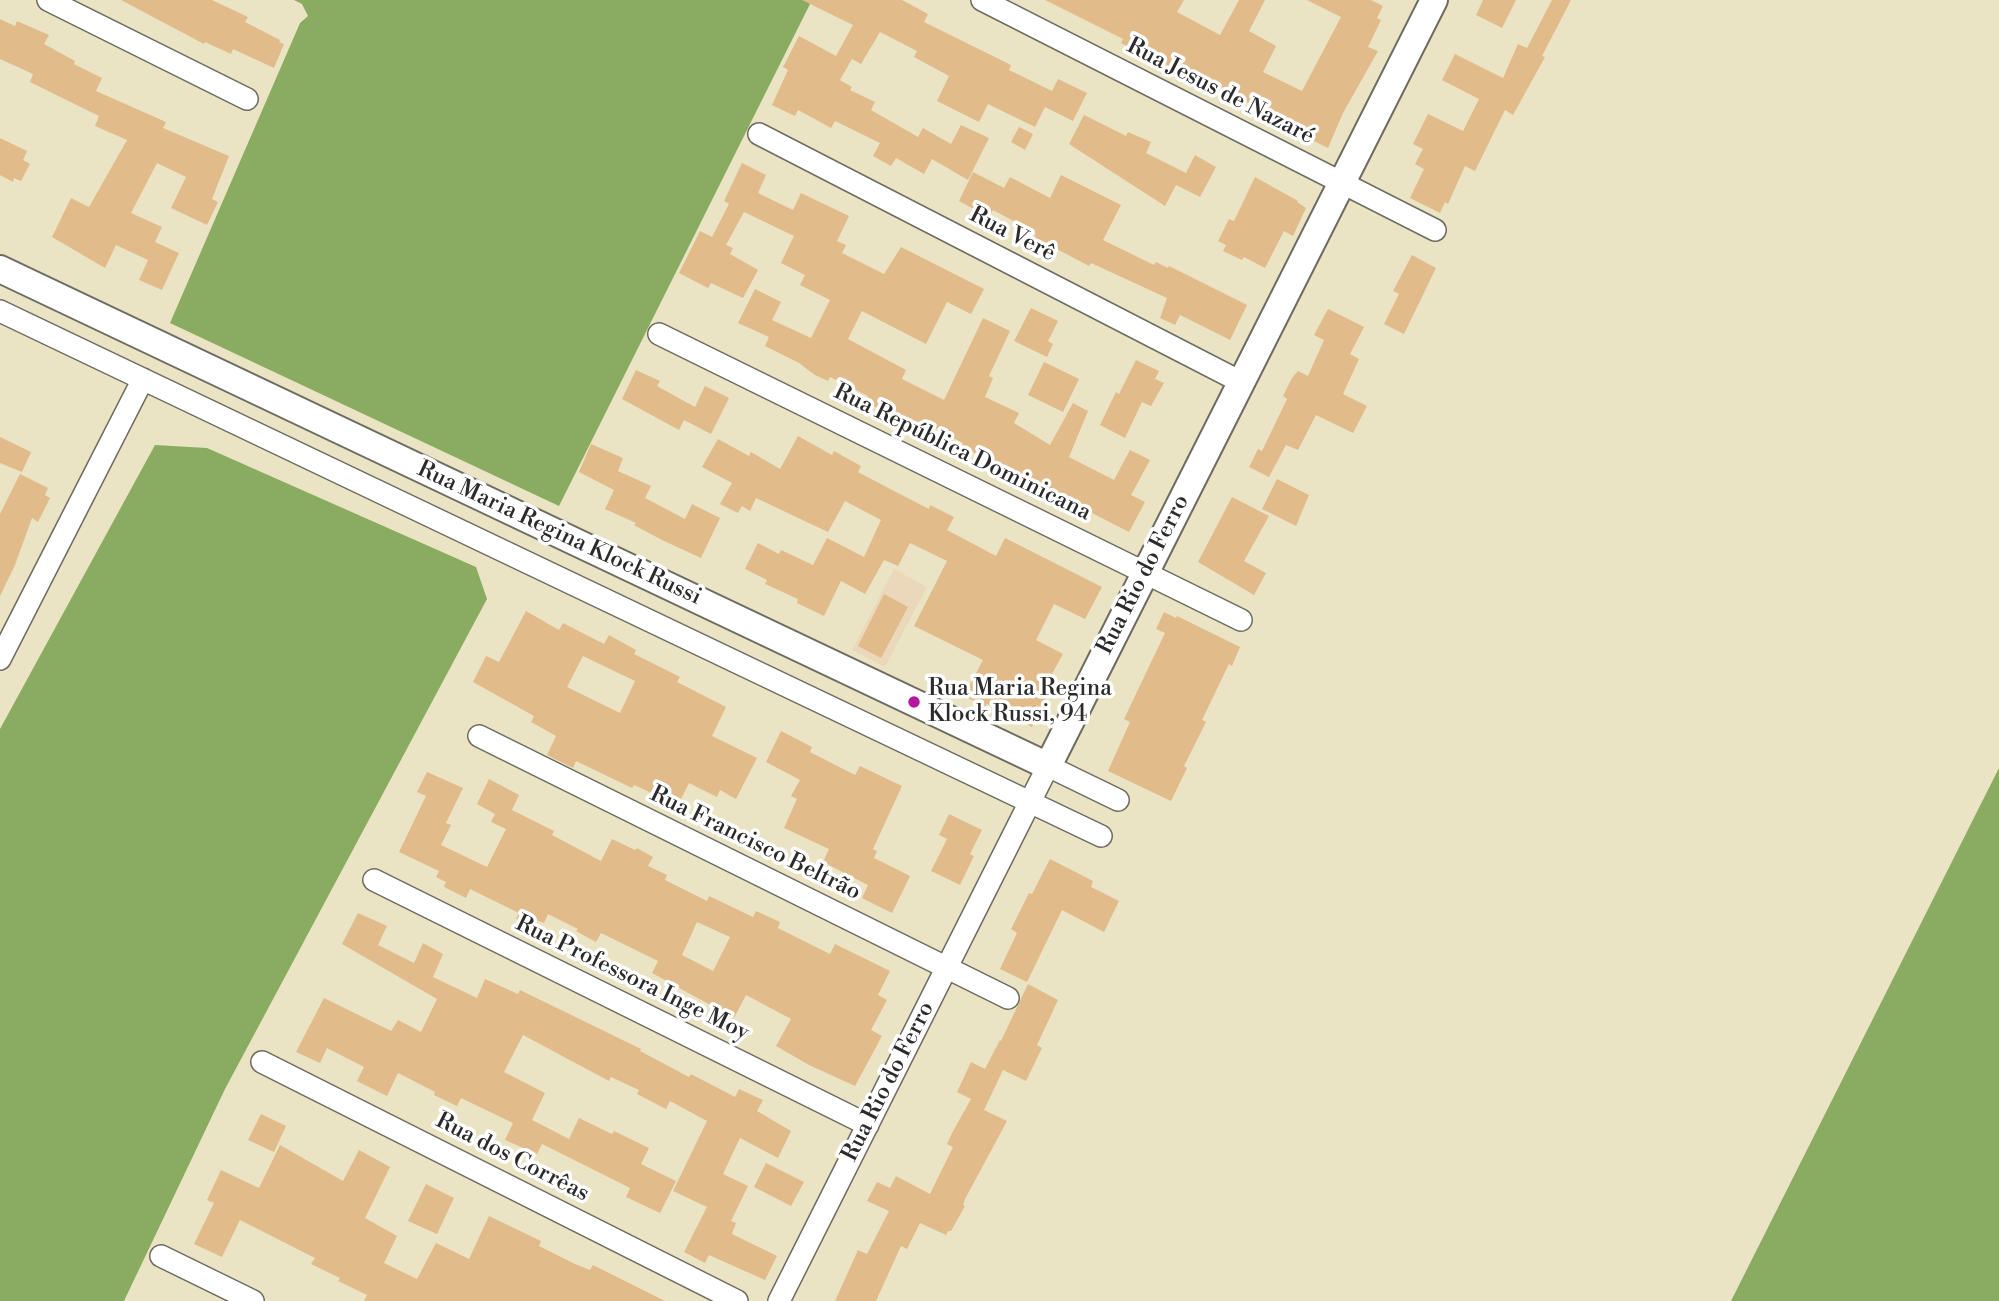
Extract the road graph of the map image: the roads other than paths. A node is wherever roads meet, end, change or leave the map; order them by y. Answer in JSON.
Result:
{"nodes":[{"id":1,"x":48,"y":0,"type":"edge"},
{"id":2,"x":982,"y":0,"type":"edge"},
{"id":3,"x":1434,"y":0,"type":"edge"},
{"id":4,"x":247,"y":99,"type":"dead end"},
{"id":5,"x":759,"y":134,"type":"dead end"},
{"id":6,"x":1342,"y":183,"type":"junction"},
{"id":7,"x":1435,"y":230,"type":"dead end"},
{"id":8,"x":0,"y":269,"type":"edge"},
{"id":9,"x":0,"y":311,"type":"edge"},
{"id":10,"x":659,"y":334,"type":"dead end"},
{"id":11,"x":143,"y":379,"type":"junction"},
{"id":12,"x":1241,"y":382,"type":"junction"},
{"id":13,"x":1146,"y":572,"type":"junction"},
{"id":14,"x":1241,"y":620,"type":"dead end"},
{"id":15,"x":0,"y":659,"type":"edge"},
{"id":16,"x":479,"y":736,"type":"dead end"},
{"id":17,"x":1048,"y":766,"type":"junction"},
{"id":18,"x":1118,"y":800,"type":"dead end"},
{"id":19,"x":1030,"y":801,"type":"junction"},
{"id":20,"x":1101,"y":836,"type":"dead end"},
{"id":21,"x":374,"y":880,"type":"dead end"},
{"id":22,"x":946,"y":968,"type":"junction"},
{"id":23,"x":1008,"y":998,"type":"dead end"},
{"id":24,"x":262,"y":1062,"type":"dead end"},
{"id":25,"x":867,"y":1125,"type":"junction"},
{"id":26,"x":161,"y":1256,"type":"dead end"},
{"id":27,"x":253,"y":1301,"type":"edge"},
{"id":28,"x":737,"y":1301,"type":"edge"},
{"id":29,"x":779,"y":1301,"type":"edge"}],
"edges":[{"from":1,"to":4,"type":"street"},
{"from":2,"to":6,"type":"street","name":"Rua Jesus de Nazaré"},
{"from":3,"to":6,"type":"street","name":"Rua Rio do Ferro"},
{"from":5,"to":12,"type":"street","name":"Rua Verê"},
{"from":6,"to":7,"type":"street","name":"Rua Jesus de Nazaré"},
{"from":6,"to":12,"type":"street","name":"Rua Rio do Ferro"},
{"from":8,"to":17,"type":"street","name":"Rua Maria Regina Klock Russi"},
{"from":9,"to":11,"type":"street","name":"Rua Maria Regina Klock Russi"},
{"from":10,"to":13,"type":"street","name":"Rua República Dominicana"},
{"from":11,"to":15,"type":"street"},
{"from":11,"to":19,"type":"street","name":"Rua Maria Regina Klock Russi"},
{"from":12,"to":13,"type":"street","name":"Rua Rio do Ferro"},
{"from":13,"to":14,"type":"street","name":"Rua República Dominicana"},
{"from":13,"to":17,"type":"street","name":"Rua Rio do Ferro"},
{"from":16,"to":22,"type":"street","name":"Rua Francisco Beltrão"},
{"from":17,"to":18,"type":"street","name":"Rua Maria Regina Klock Russi"},
{"from":17,"to":19,"type":"street","name":"Rua Rio do Ferro"},
{"from":19,"to":20,"type":"street","name":"Rua Maria Regina Klock Russi"},
{"from":19,"to":22,"type":"street","name":"Rua Rio do Ferro"},
{"from":21,"to":25,"type":"street","name":"Rua Professora Inge Moy"},
{"from":22,"to":23,"type":"street","name":"Rua Francisco Beltrão"},
{"from":22,"to":25,"type":"street","name":"Rua Rio do Ferro"},
{"from":24,"to":28,"type":"street","name":"Rua dos Corrêas"},
{"from":25,"to":29,"type":"street","name":"Rua Rio do Ferro"},
{"from":26,"to":27,"type":"street"}]}
